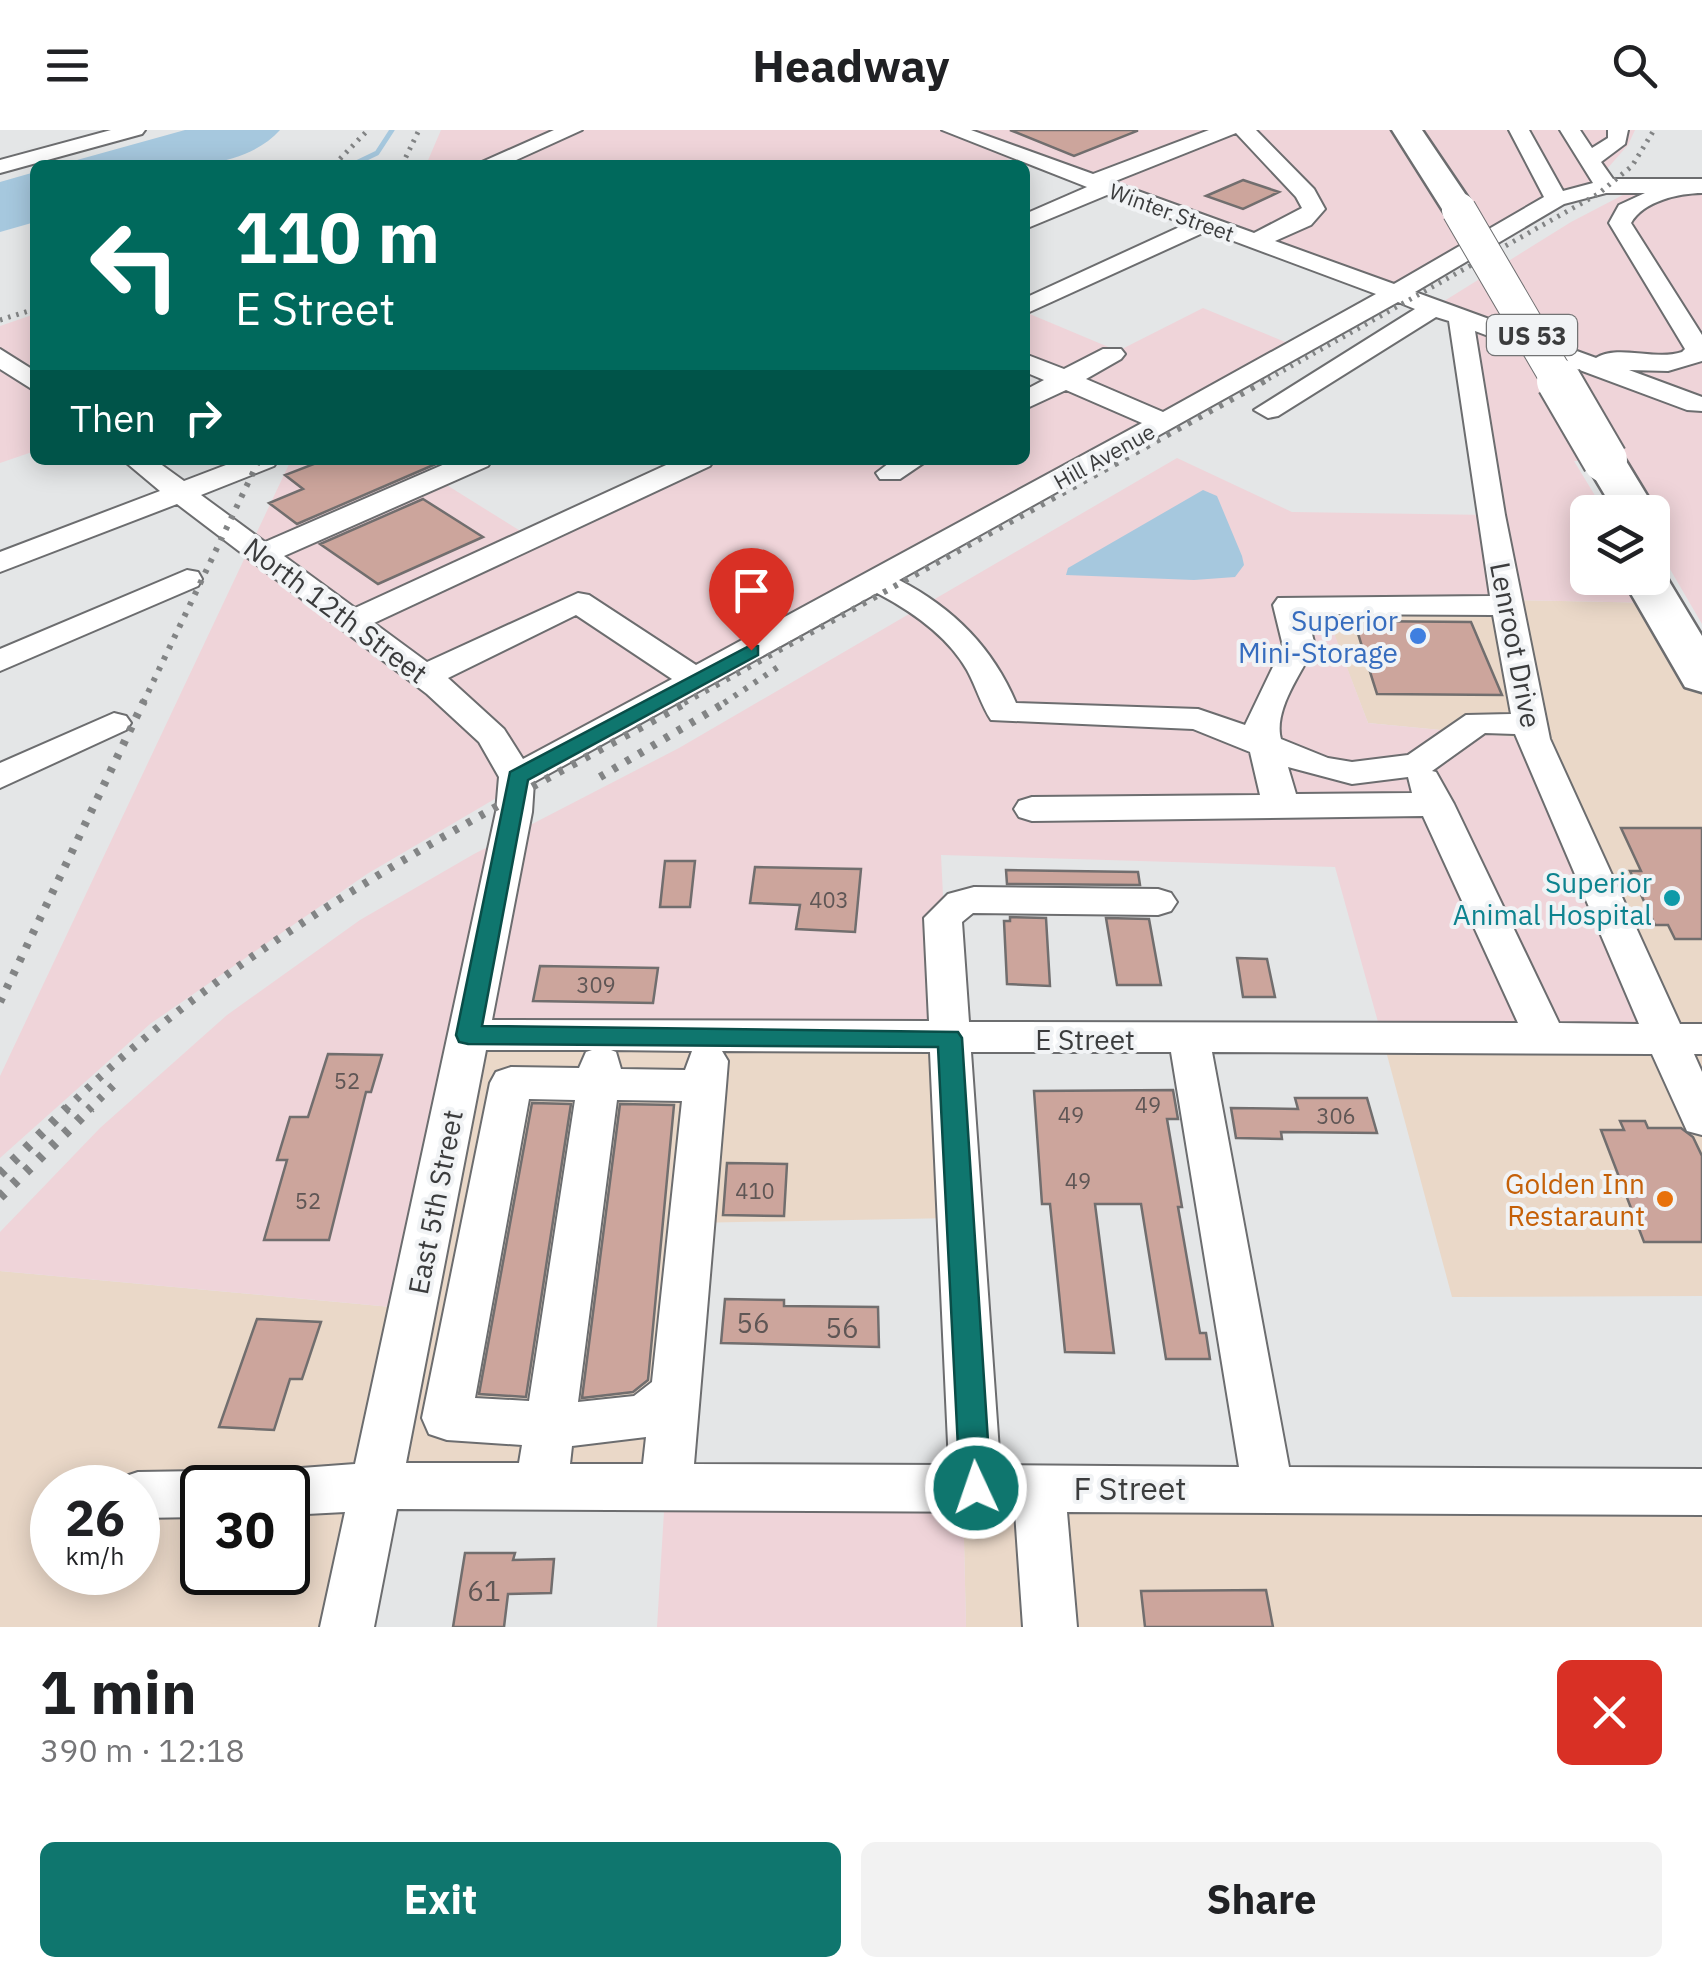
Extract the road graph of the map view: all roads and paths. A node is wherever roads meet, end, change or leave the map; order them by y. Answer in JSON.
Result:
{"nodes":[{"id":1,"x":135,"y":130,"type":"edge"},
{"id":2,"x":572,"y":130,"type":"edge"},
{"id":3,"x":952,"y":130,"type":"edge"},
{"id":4,"x":1228,"y":130,"type":"edge"},
{"id":5,"x":1244,"y":130,"type":"edge"},
{"id":6,"x":1382,"y":130,"type":"edge"},
{"id":7,"x":1408,"y":130,"type":"edge"},
{"id":8,"x":1520,"y":130,"type":"edge"},
{"id":9,"x":1570,"y":130,"type":"edge"},
{"id":10,"x":1618,"y":130,"type":"edge"},
{"id":11,"x":1019,"y":155,"type":"junction"},
{"id":12,"x":498,"y":160,"type":"edge"},
{"id":13,"x":1006,"y":160,"type":"edge"},
{"id":14,"x":1590,"y":160,"type":"junction"},
{"id":15,"x":0,"y":166,"type":"edge"},
{"id":16,"x":1099,"y":185,"type":"junction"},
{"id":17,"x":1606,"y":186,"type":"junction"},
{"id":18,"x":1690,"y":186,"type":"edge"},
{"id":19,"x":1556,"y":200,"type":"junction"},
{"id":20,"x":1446,"y":210,"type":"junction"},
{"id":21,"x":1030,"y":220,"type":"edge"},
{"id":22,"x":1204,"y":224,"type":"junction"},
{"id":23,"x":1254,"y":242,"type":"junction"},
{"id":24,"x":1393,"y":294,"type":"junction"},
{"id":25,"x":1030,"y":305,"type":"edge"},
{"id":26,"x":1447,"y":314,"type":"junction"},
{"id":27,"x":1112,"y":354,"type":"dead end"},
{"id":28,"x":1560,"y":354,"type":"junction"},
{"id":29,"x":0,"y":357,"type":"edge"},
{"id":30,"x":1670,"y":362,"type":"junction"},
{"id":31,"x":1030,"y":364,"type":"edge"},
{"id":32,"x":1065,"y":379,"type":"junction"},
{"id":33,"x":30,"y":380,"type":"edge"},
{"id":34,"x":1030,"y":398,"type":"edge"},
{"id":35,"x":1699,"y":408,"type":"edge"},
{"id":36,"x":1268,"y":410,"type":"dead end"},
{"id":37,"x":1164,"y":422,"type":"junction"},
{"id":38,"x":1590,"y":460,"type":"junction"},
{"id":39,"x":145,"y":465,"type":"edge"},
{"id":40,"x":251,"y":465,"type":"edge"},
{"id":41,"x":466,"y":465,"type":"edge"},
{"id":42,"x":689,"y":465,"type":"edge"},
{"id":43,"x":181,"y":492,"type":"junction"},
{"id":44,"x":1600,"y":495,"type":"edge"},
{"id":45,"x":1621,"y":495,"type":"edge"},
{"id":46,"x":260,"y":554,"type":"junction"},
{"id":47,"x":0,"y":563,"type":"edge"},
{"id":48,"x":1670,"y":570,"type":"edge"},
{"id":49,"x":187,"y":579,"type":"dead end"},
{"id":50,"x":877,"y":581,"type":"junction"},
{"id":51,"x":1654,"y":595,"type":"edge"},
{"id":52,"x":1508,"y":606,"type":"junction"},
{"id":53,"x":351,"y":622,"type":"junction"},
{"id":54,"x":1702,"y":624,"type":"edge"},
{"id":55,"x":0,"y":661,"type":"edge"},
{"id":56,"x":425,"y":676,"type":"junction"},
{"id":57,"x":1702,"y":677,"type":"edge"},
{"id":58,"x":696,"y":680,"type":"junction"},
{"id":59,"x":114,"y":724,"type":"dead end"},
{"id":60,"x":1531,"y":725,"type":"junction"},
{"id":61,"x":1263,"y":742,"type":"junction"},
{"id":62,"x":1417,"y":764,"type":"junction"},
{"id":63,"x":0,"y":777,"type":"edge"},
{"id":64,"x":518,"y":777,"type":"junction"},
{"id":65,"x":1436,"y":804,"type":"junction"},
{"id":66,"x":1282,"y":806,"type":"junction"},
{"id":67,"x":1032,"y":809,"type":"dead end"},
{"id":68,"x":1158,"y":902,"type":"dead end"},
{"id":69,"x":468,"y":1035,"type":"junction"},
{"id":70,"x":605,"y":1036,"type":"junction"},
{"id":71,"x":709,"y":1037,"type":"junction"},
{"id":72,"x":950,"y":1038,"type":"junction"},
{"id":73,"x":1189,"y":1039,"type":"junction"},
{"id":74,"x":1684,"y":1039,"type":"edge"},
{"id":75,"x":1547,"y":1041,"type":"junction"},
{"id":76,"x":598,"y":1085,"type":"junction"},
{"id":77,"x":705,"y":1086,"type":"junction"},
{"id":78,"x":1702,"y":1119,"type":"edge"},
{"id":79,"x":675,"y":1393,"type":"junction"},
{"id":80,"x":550,"y":1423,"type":"junction"},
{"id":81,"x":377,"y":1486,"type":"junction"},
{"id":82,"x":541,"y":1487,"type":"junction"},
{"id":83,"x":666,"y":1487,"type":"junction"},
{"id":84,"x":976,"y":1488,"type":"junction"},
{"id":85,"x":1038,"y":1488,"type":"junction"},
{"id":86,"x":1268,"y":1488,"type":"junction"},
{"id":87,"x":310,"y":1491,"type":"edge"},
{"id":88,"x":1702,"y":1492,"type":"edge"},
{"id":89,"x":347,"y":1627,"type":"edge"},
{"id":90,"x":1050,"y":1627,"type":"edge"}],
"edges":[{"from":1,"to":15,"type":"street"},
{"from":2,"to":12,"type":"street"},
{"from":3,"to":11,"type":"street","name":"Winter Street"},
{"from":4,"to":16,"type":"street"},
{"from":5,"to":23,"type":"street"},
{"from":6,"to":20,"type":"highway","number":"US 53"},
{"from":7,"to":20,"type":"highway","number":"US 53"},
{"from":8,"to":19,"type":"street"},
{"from":9,"to":14,"type":"street"},
{"from":10,"to":14,"type":"street"},
{"from":11,"to":13,"type":"street"},
{"from":11,"to":16,"type":"street","name":"Winter Street"},
{"from":14,"to":17,"type":"street"},
{"from":16,"to":21,"type":"street"},
{"from":16,"to":22,"type":"street","name":"Winter Street"},
{"from":17,"to":18,"type":"street","name":"Hill Avenue"},
{"from":17,"to":19,"type":"street","name":"Hill Avenue"},
{"from":18,"to":30,"type":"street"},
{"from":19,"to":24,"type":"street","name":"Hill Avenue"},
{"from":20,"to":38,"type":"highway","number":"US 53","bridge":true},
{"from":22,"to":23,"type":"street","name":"Winter Street"},
{"from":22,"to":25,"type":"street"},
{"from":23,"to":24,"type":"street","name":"Winter Street"},
{"from":24,"to":26,"type":"street","name":"Winter Street"},
{"from":24,"to":37,"type":"street","name":"Hill Avenue"},
{"from":26,"to":28,"type":"street","name":"Winter Street"},
{"from":26,"to":36,"type":"street"},
{"from":26,"to":52,"type":"street","name":"Lenroot Drive"},
{"from":27,"to":32,"type":"street"},
{"from":28,"to":30,"type":"street"},
{"from":28,"to":35,"type":"street"},
{"from":29,"to":33,"type":"street"},
{"from":30,"to":35,"type":"street"},
{"from":31,"to":32,"type":"street"},
{"from":32,"to":34,"type":"street"},
{"from":32,"to":37,"type":"street"},
{"from":37,"to":50,"type":"street","name":"Hill Avenue"},
{"from":38,"to":44,"type":"highway","number":"US 53"},
{"from":38,"to":45,"type":"highway","number":"US 53"},
{"from":39,"to":43,"type":"street","name":"North 12th Street"},
{"from":40,"to":43,"type":"street"},
{"from":41,"to":46,"type":"street"},
{"from":42,"to":53,"type":"street"},
{"from":43,"to":46,"type":"street","name":"North 12th Street"},
{"from":43,"to":47,"type":"street"},
{"from":46,"to":53,"type":"street","name":"North 12th Street"},
{"from":48,"to":54,"type":"highway"},
{"from":49,"to":55,"type":"street"},
{"from":50,"to":58,"type":"street","name":"Hill Avenue"},
{"from":50,"to":61,"type":"street"},
{"from":51,"to":57,"type":"highway"},
{"from":52,"to":60,"type":"street","name":"Lenroot Drive"},
{"from":52,"to":61,"type":"street"},
{"from":53,"to":56,"type":"street","name":"North 12th Street"},
{"from":56,"to":58,"type":"street"},
{"from":56,"to":64,"type":"street","name":"North 12th Street"},
{"from":58,"to":64,"type":"street","name":"Hill Avenue"},
{"from":59,"to":63,"type":"street"},
{"from":60,"to":62,"type":"street"},
{"from":60,"to":74,"type":"street","name":"Lenroot Drive"},
{"from":61,"to":62,"type":"street"},
{"from":61,"to":66,"type":"street"},
{"from":62,"to":65,"type":"street"},
{"from":64,"to":69,"type":"street","name":"East 5th Street"},
{"from":65,"to":66,"type":"street"},
{"from":65,"to":75,"type":"street"},
{"from":66,"to":67,"type":"street"},
{"from":68,"to":72,"type":"street"},
{"from":69,"to":70,"type":"street","name":"E Street"},
{"from":69,"to":81,"type":"street","name":"East 5th Street"},
{"from":70,"to":71,"type":"street","name":"E Street"},
{"from":70,"to":76,"type":"street"},
{"from":71,"to":72,"type":"street","name":"E Street"},
{"from":71,"to":77,"type":"street"},
{"from":72,"to":73,"type":"street","name":"E Street"},
{"from":72,"to":84,"type":"street"},
{"from":73,"to":75,"type":"street","name":"E Street"},
{"from":73,"to":86,"type":"street"},
{"from":74,"to":75,"type":"street","name":"E Street"},
{"from":74,"to":78,"type":"street","name":"Lenroot Drive"},
{"from":76,"to":77,"type":"street"},
{"from":76,"to":80,"type":"street"},
{"from":76,"to":80,"type":"street"},
{"from":77,"to":79,"type":"street"},
{"from":79,"to":80,"type":"street"},
{"from":79,"to":83,"type":"street"},
{"from":80,"to":82,"type":"street"},
{"from":81,"to":82,"type":"street","name":"F Street"},
{"from":81,"to":87,"type":"street","name":"F Street"},
{"from":81,"to":89,"type":"street","name":"East 5th Street"},
{"from":82,"to":83,"type":"street","name":"F Street"},
{"from":83,"to":84,"type":"street","name":"F Street"},
{"from":84,"to":85,"type":"street","name":"F Street"},
{"from":85,"to":86,"type":"street","name":"F Street"},
{"from":85,"to":90,"type":"street"},
{"from":86,"to":88,"type":"street","name":"F Street"}]}
